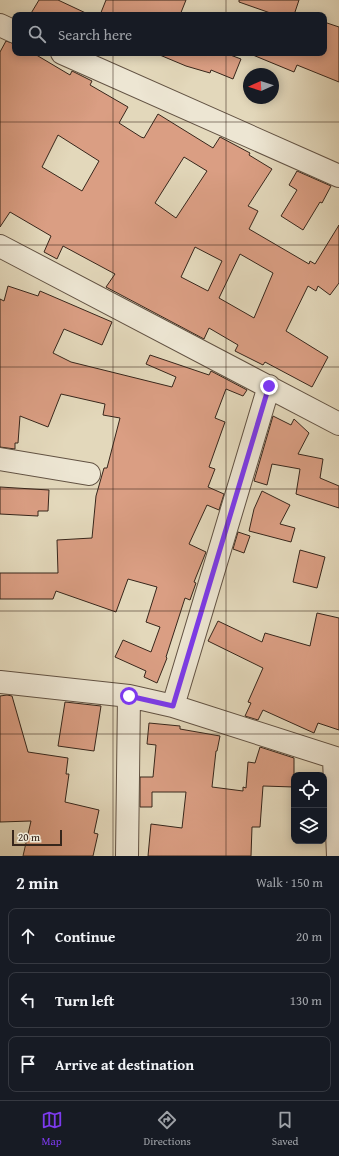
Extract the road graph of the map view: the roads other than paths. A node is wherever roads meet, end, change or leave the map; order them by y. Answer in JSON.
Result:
{"nodes":[{"id":1,"x":0,"y":25,"type":"edge"},
{"id":2,"x":12,"y":31,"type":"edge"},
{"id":3,"x":69,"y":56,"type":"edge"},
{"id":4,"x":339,"y":176,"type":"edge"},
{"id":5,"x":0,"y":246,"type":"edge"},
{"id":6,"x":269,"y":386,"type":"junction"},
{"id":7,"x":339,"y":424,"type":"edge"},
{"id":8,"x":0,"y":459,"type":"edge"},
{"id":9,"x":89,"y":474,"type":"dead end"},
{"id":10,"x":0,"y":682,"type":"edge"},
{"id":11,"x":129,"y":696,"type":"junction"},
{"id":12,"x":173,"y":706,"type":"junction"},
{"id":13,"x":336,"y":759,"type":"edge"},
{"id":14,"x":127,"y":856,"type":"edge"},
{"id":15,"x":338,"y":856,"type":"edge"}],
"edges":[{"from":1,"to":2,"type":"street"},
{"from":3,"to":4,"type":"street"},
{"from":5,"to":6,"type":"street"},
{"from":6,"to":7,"type":"street"},
{"from":6,"to":12,"type":"street"},
{"from":8,"to":9,"type":"street"},
{"from":10,"to":11,"type":"street"},
{"from":11,"to":12,"type":"street"},
{"from":11,"to":14,"type":"street"},
{"from":12,"to":13,"type":"street"},
{"from":13,"to":15,"type":"street"}]}
